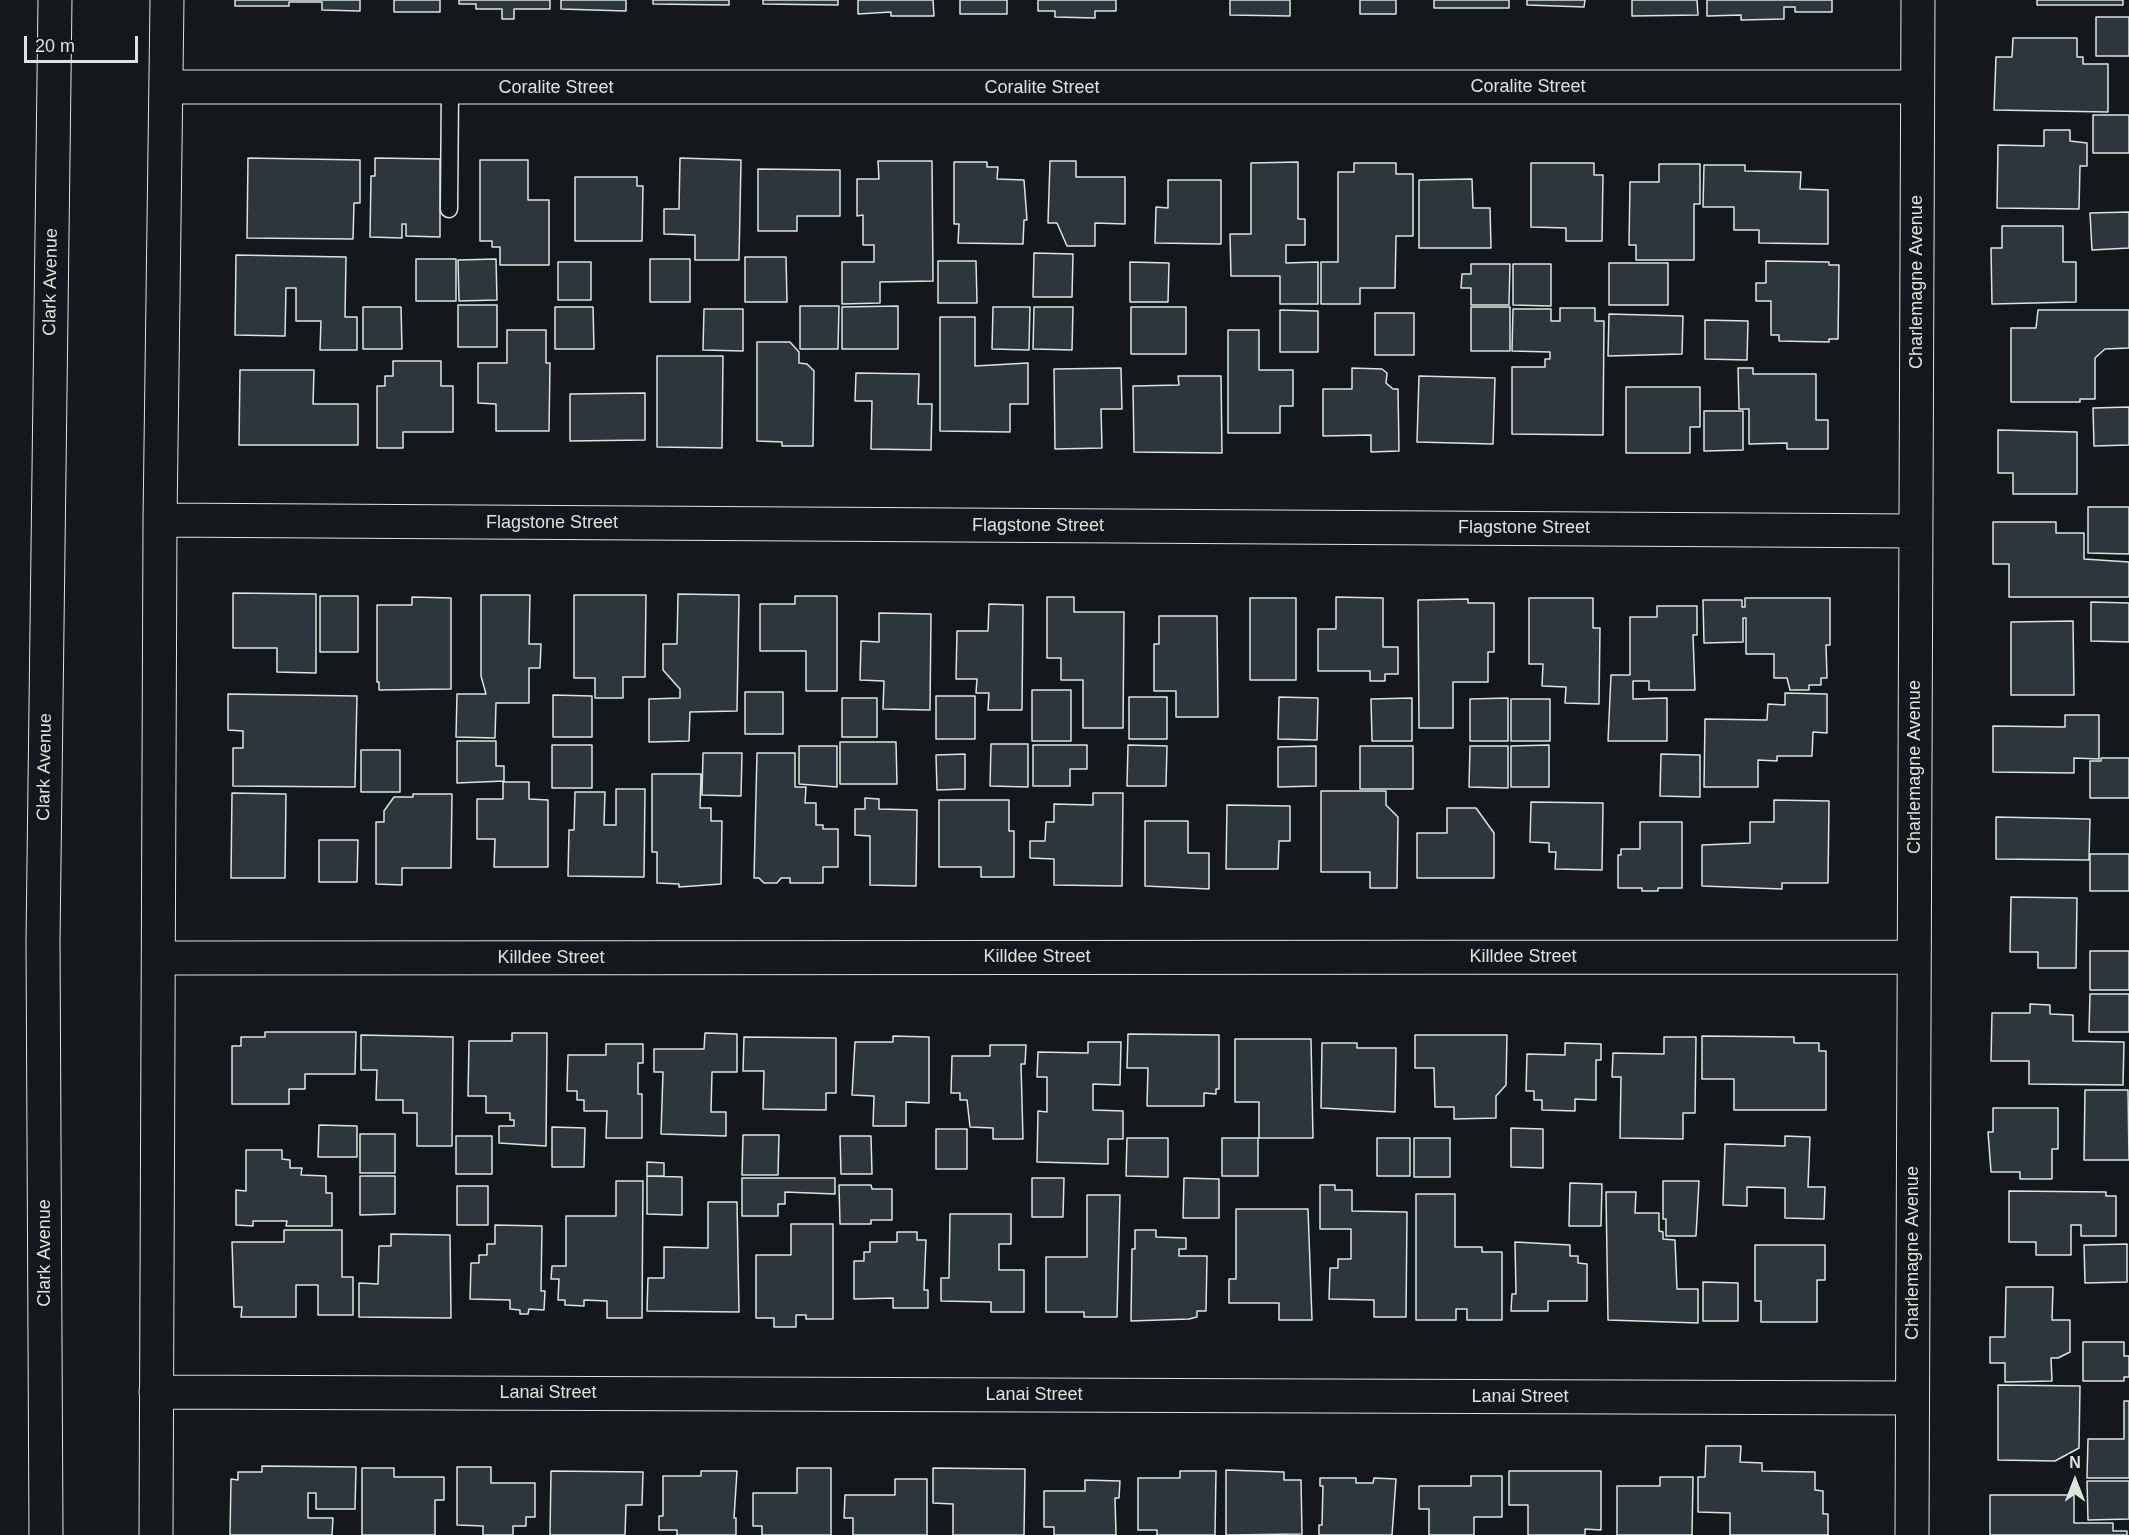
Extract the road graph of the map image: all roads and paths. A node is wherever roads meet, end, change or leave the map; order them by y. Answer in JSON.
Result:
{"nodes":[{"id":1,"x":55,"y":0,"type":"edge"},
{"id":2,"x":167,"y":0,"type":"edge"},
{"id":3,"x":1918,"y":0,"type":"edge"},
{"id":4,"x":166,"y":87,"type":"junction"},
{"id":5,"x":1917,"y":87,"type":"junction"},
{"id":6,"x":450,"y":88,"type":"junction"},
{"id":7,"x":449,"y":209,"type":"dead end"},
{"id":8,"x":160,"y":520,"type":"junction"},
{"id":9,"x":1916,"y":531,"type":"junction"},
{"id":10,"x":1914,"y":957,"type":"junction"},
{"id":11,"x":159,"y":958,"type":"junction"},
{"id":12,"x":156,"y":1392,"type":"junction"},
{"id":13,"x":1912,"y":1398,"type":"junction"},
{"id":14,"x":46,"y":1535,"type":"edge"},
{"id":15,"x":156,"y":1535,"type":"edge"},
{"id":16,"x":1912,"y":1535,"type":"edge"}],
"edges":[{"from":1,"to":14,"type":"street","name":"Clark Avenue"},
{"from":2,"to":4,"type":"street"},
{"from":3,"to":5,"type":"street","name":"Charlemagne Avenue"},
{"from":4,"to":6,"type":"street","name":"Coralite Street"},
{"from":4,"to":8,"type":"street"},
{"from":5,"to":6,"type":"street","name":"Coralite Street"},
{"from":5,"to":9,"type":"street","name":"Charlemagne Avenue"},
{"from":6,"to":7,"type":"lane"},
{"from":8,"to":9,"type":"street","name":"Flagstone Street"},
{"from":8,"to":11,"type":"street"},
{"from":9,"to":10,"type":"street","name":"Charlemagne Avenue"},
{"from":10,"to":11,"type":"street","name":"Killdee Street"},
{"from":10,"to":13,"type":"street","name":"Charlemagne Avenue"},
{"from":11,"to":12,"type":"street"},
{"from":12,"to":13,"type":"street","name":"Lanai Street"},
{"from":12,"to":15,"type":"street"},
{"from":13,"to":16,"type":"street","name":"Charlemagne Avenue"}]}
